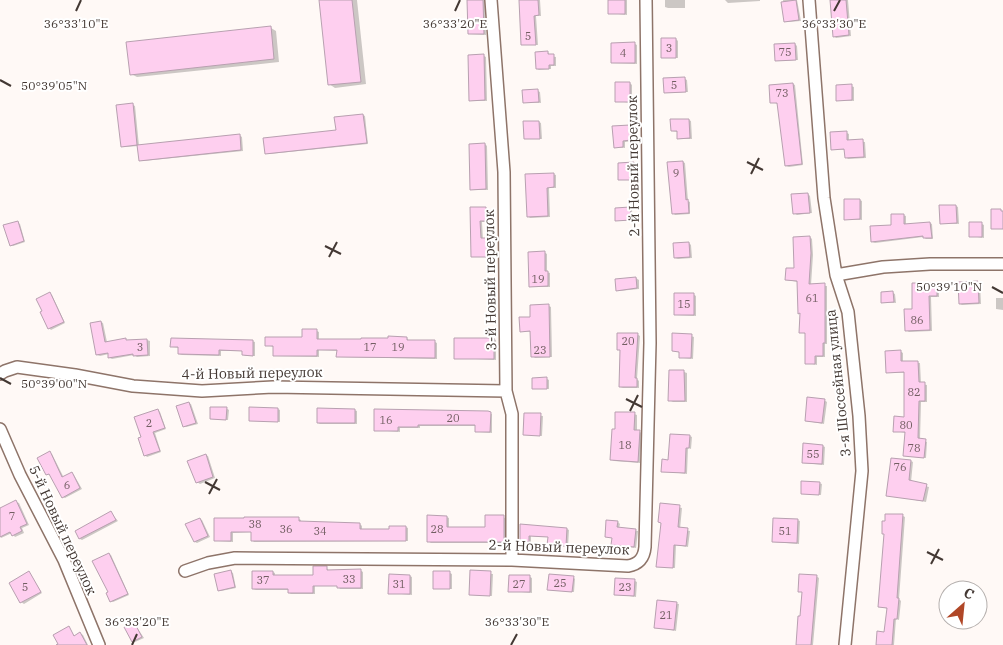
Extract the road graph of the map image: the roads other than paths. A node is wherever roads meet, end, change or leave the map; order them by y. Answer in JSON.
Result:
{"nodes":[{"id":1,"x":491,"y":0,"type":"edge"},
{"id":2,"x":646,"y":0,"type":"edge"},
{"id":3,"x":809,"y":0,"type":"edge"},
{"id":4,"x":1003,"y":264,"type":"edge"},
{"id":5,"x":836,"y":275,"type":"junction"},
{"id":6,"x":0,"y":374,"type":"edge"},
{"id":7,"x":506,"y":391,"type":"junction"},
{"id":8,"x":0,"y":429,"type":"edge"},
{"id":9,"x":512,"y":560,"type":"junction"},
{"id":10,"x":185,"y":571,"type":"dead end"},
{"id":11,"x":99,"y":645,"type":"edge"},
{"id":12,"x":845,"y":645,"type":"edge"}],
"edges":[{"from":1,"to":7,"type":"street","name":"3-й Новый переулок"},
{"from":2,"to":9,"type":"street","name":"2-й Новый переулок"},
{"from":3,"to":5,"type":"street","name":"3-я Шоссейная улица"},
{"from":4,"to":5,"type":"street"},
{"from":5,"to":12,"type":"street","name":"3-я Шоссейная улица"},
{"from":6,"to":7,"type":"street","name":"4-й Новый переулок"},
{"from":7,"to":9,"type":"street","name":"3-й Новый переулок"},
{"from":8,"to":11,"type":"street","name":"5-й Новый переулок"},
{"from":9,"to":10,"type":"street","name":"2-й Новый переулок"}]}
